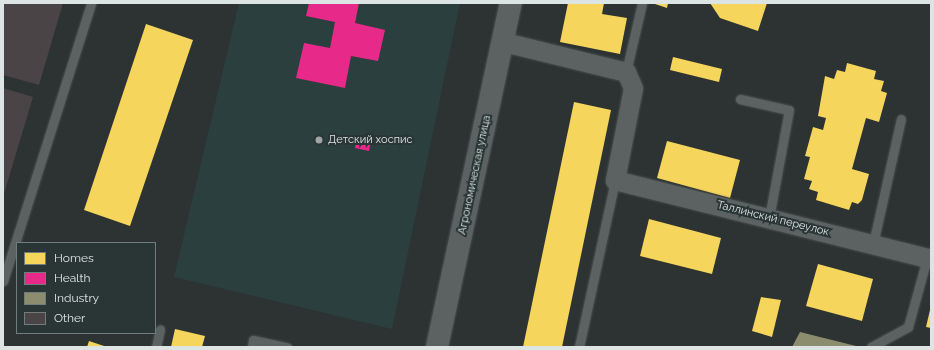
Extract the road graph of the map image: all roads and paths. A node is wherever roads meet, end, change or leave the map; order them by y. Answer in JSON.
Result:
{"nodes":[{"id":1,"x":91,"y":3,"type":"edge"},
{"id":2,"x":511,"y":3,"type":"edge"},
{"id":3,"x":642,"y":3,"type":"edge"},
{"id":4,"x":504,"y":42,"type":"junction"},
{"id":5,"x":626,"y":72,"type":"junction"},
{"id":6,"x":740,"y":99,"type":"dead end"},
{"id":7,"x":901,"y":119,"type":"dead end"},
{"id":8,"x":615,"y":180,"type":"junction"},
{"id":9,"x":769,"y":218,"type":"junction"},
{"id":10,"x":873,"y":244,"type":"junction"},
{"id":11,"x":929,"y":258,"type":"edge"},
{"id":12,"x":3,"y":281,"type":"edge"},
{"id":13,"x":160,"y":330,"type":"dead end"},
{"id":14,"x":156,"y":347,"type":"edge"},
{"id":15,"x":252,"y":347,"type":"edge"},
{"id":16,"x":287,"y":347,"type":"edge"},
{"id":17,"x":437,"y":347,"type":"edge"},
{"id":18,"x":579,"y":347,"type":"edge"},
{"id":19,"x":871,"y":347,"type":"edge"}],
"edges":[{"from":1,"to":12,"type":"lane"},
{"from":2,"to":4,"type":"street","name":"Агрономическая улица"},
{"from":3,"to":5,"type":"lane"},
{"from":4,"to":5,"type":"street"},
{"from":4,"to":17,"type":"street","name":"Агрономическая улица"},
{"from":5,"to":8,"type":"street"},
{"from":6,"to":9,"type":"lane"},
{"from":7,"to":10,"type":"lane"},
{"from":8,"to":9,"type":"street","name":"Таллинский переулок"},
{"from":8,"to":18,"type":"lane"},
{"from":9,"to":10,"type":"street","name":"Таллинский переулок"},
{"from":10,"to":11,"type":"street","name":"Таллинский переулок"},
{"from":11,"to":19,"type":"lane"},
{"from":13,"to":14,"type":"lane"},
{"from":15,"to":16,"type":"lane"}]}
